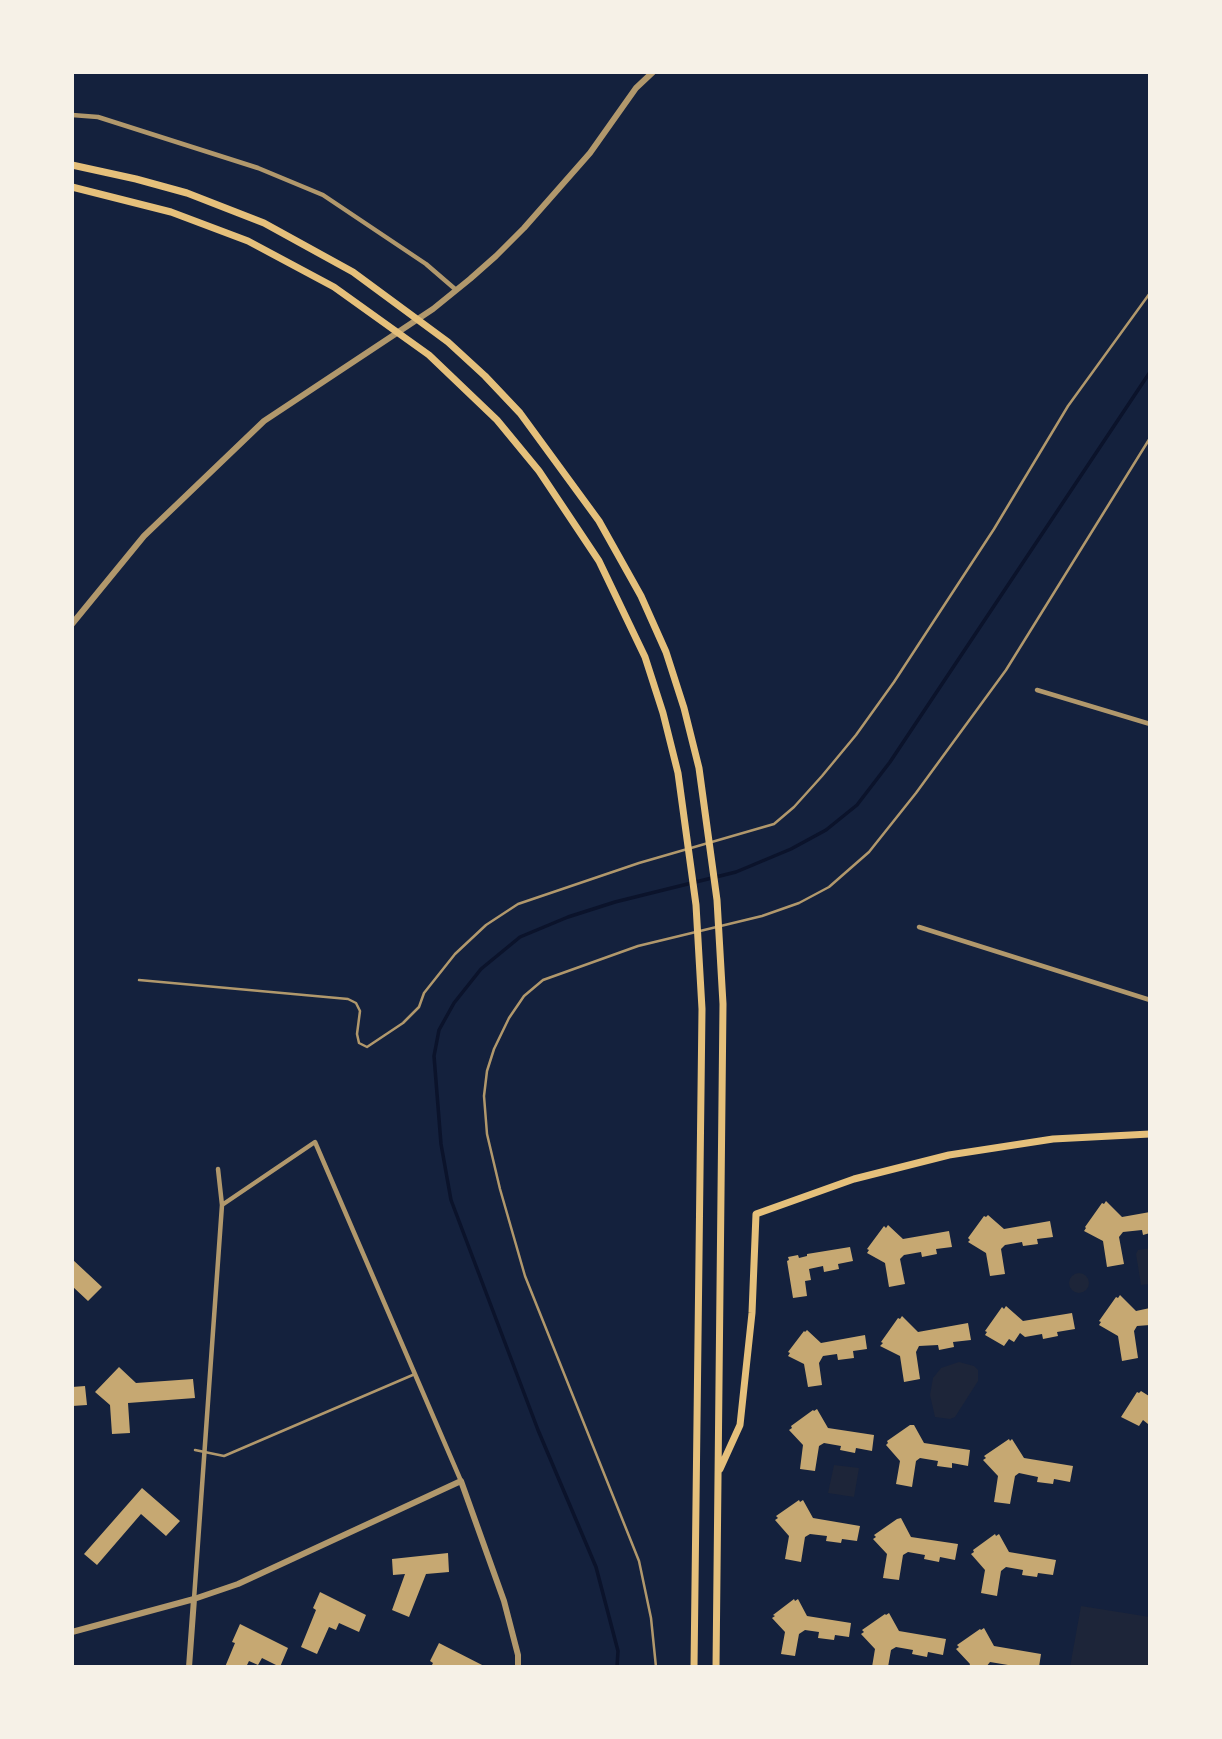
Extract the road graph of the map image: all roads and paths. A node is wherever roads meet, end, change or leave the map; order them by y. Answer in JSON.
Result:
{"nodes":[{"id":1,"x":653,"y":72,"type":"edge"},
{"id":2,"x":72,"y":115,"type":"edge"},
{"id":3,"x":72,"y":165,"type":"edge"},
{"id":4,"x":72,"y":187,"type":"edge"},
{"id":5,"x":455,"y":289,"type":"junction"},
{"id":6,"x":1150,"y":293,"type":"edge"},
{"id":7,"x":1150,"y":438,"type":"edge"},
{"id":8,"x":72,"y":622,"type":"edge"},
{"id":9,"x":1037,"y":690,"type":"dead end"},
{"id":10,"x":1150,"y":724,"type":"edge"},
{"id":11,"x":919,"y":927,"type":"dead end"},
{"id":12,"x":139,"y":980,"type":"dead end"},
{"id":13,"x":1150,"y":1000,"type":"edge"},
{"id":14,"x":1150,"y":1135,"type":"edge"},
{"id":15,"x":218,"y":1168,"type":"dead end"},
{"id":16,"x":222,"y":1205,"type":"junction"},
{"id":17,"x":415,"y":1374,"type":"junction"},
{"id":18,"x":195,"y":1450,"type":"dead end"},
{"id":19,"x":204,"y":1452,"type":"junction"},
{"id":20,"x":719,"y":1473,"type":"junction"},
{"id":21,"x":461,"y":1481,"type":"junction"},
{"id":22,"x":194,"y":1599,"type":"junction"},
{"id":23,"x":72,"y":1632,"type":"edge"},
{"id":24,"x":189,"y":1667,"type":"edge"},
{"id":25,"x":517,"y":1667,"type":"edge"},
{"id":26,"x":656,"y":1667,"type":"edge"},
{"id":27,"x":694,"y":1667,"type":"edge"},
{"id":28,"x":716,"y":1667,"type":"edge"}],
"edges":[{"from":1,"to":5,"type":"street"},
{"from":2,"to":5,"type":"street"},
{"from":3,"to":20,"type":"main road"},
{"from":4,"to":27,"type":"main road"},
{"from":5,"to":8,"type":"street"},
{"from":6,"to":12,"type":"lane"},
{"from":7,"to":26,"type":"lane"},
{"from":9,"to":10,"type":"street"},
{"from":11,"to":13,"type":"street"},
{"from":14,"to":20,"type":"main road"},
{"from":15,"to":16,"type":"street"},
{"from":16,"to":17,"type":"street"},
{"from":16,"to":19,"type":"street"},
{"from":17,"to":19,"type":"lane"},
{"from":17,"to":21,"type":"street"},
{"from":18,"to":19,"type":"lane"},
{"from":19,"to":22,"type":"street"},
{"from":20,"to":28,"type":"main road"},
{"from":21,"to":22,"type":"street"},
{"from":21,"to":25,"type":"street"},
{"from":22,"to":23,"type":"street"},
{"from":22,"to":24,"type":"street"}]}
